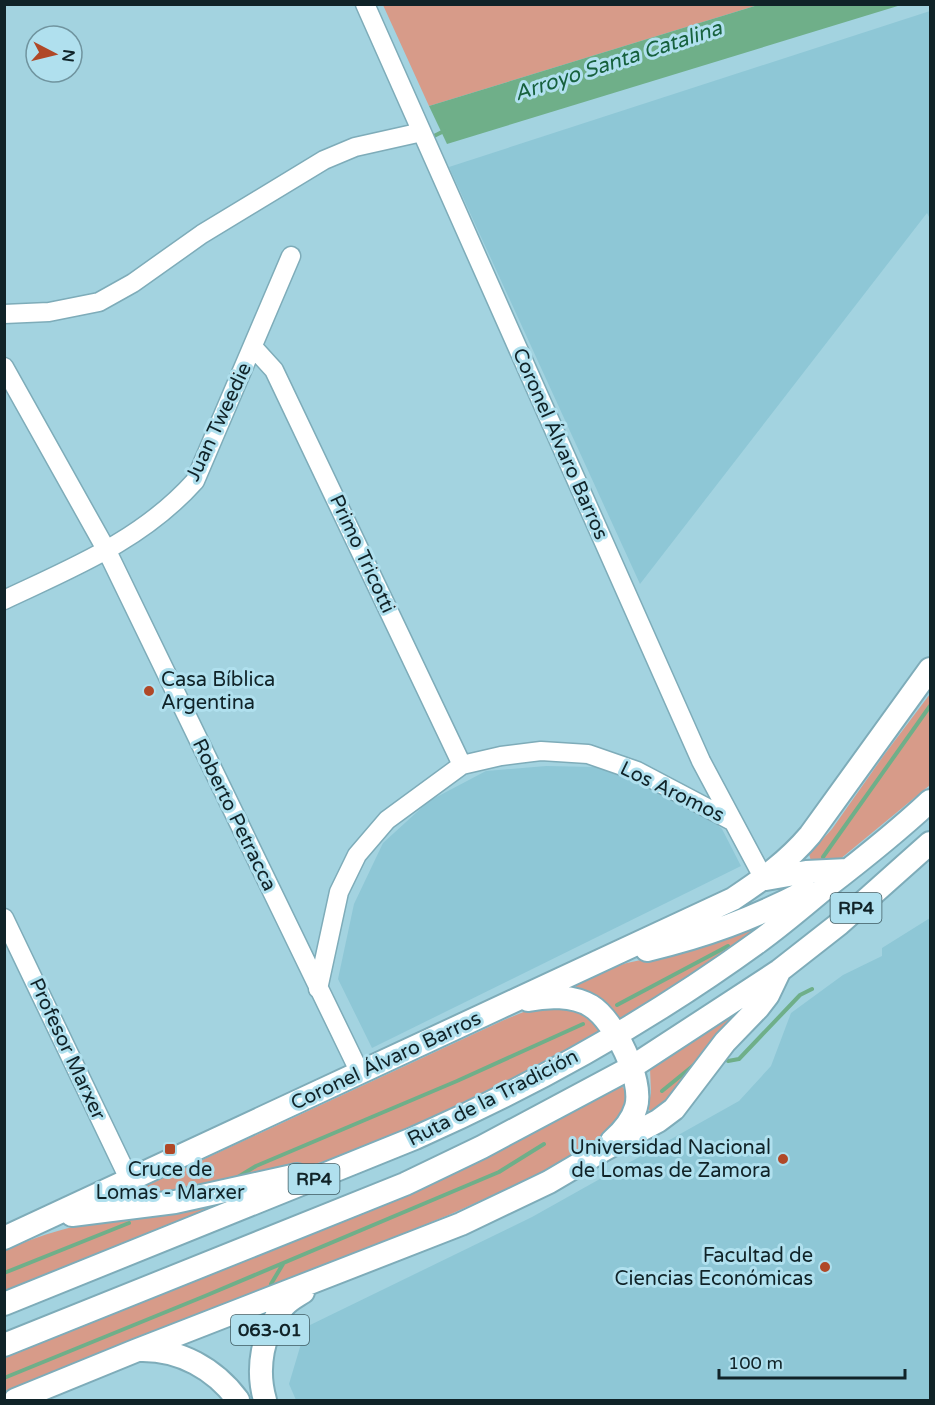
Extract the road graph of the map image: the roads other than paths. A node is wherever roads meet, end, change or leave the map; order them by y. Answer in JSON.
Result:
{"nodes":[{"id":1,"x":365,"y":4,"type":"edge"},
{"id":2,"x":422,"y":132,"type":"junction"},
{"id":3,"x":291,"y":256,"type":"dead end"},
{"id":4,"x":4,"y":314,"type":"edge"},
{"id":5,"x":254,"y":348,"type":"junction"},
{"id":6,"x":4,"y":367,"type":"edge"},
{"id":7,"x":107,"y":551,"type":"junction"},
{"id":8,"x":4,"y":600,"type":"edge"},
{"id":9,"x":930,"y":669,"type":"edge"},
{"id":10,"x":462,"y":765,"type":"junction"},
{"id":11,"x":930,"y":801,"type":"edge"},
{"id":12,"x":732,"y":821,"type":"junction"},
{"id":13,"x":930,"y":843,"type":"edge"},
{"id":14,"x":848,"y":870,"type":"junction"},
{"id":15,"x":764,"y":879,"type":"junction"},
{"id":16,"x":4,"y":918,"type":"edge"},
{"id":17,"x":601,"y":960,"type":"junction"},
{"id":18,"x":779,"y":971,"type":"junction"},
{"id":19,"x":318,"y":989,"type":"junction"},
{"id":20,"x":504,"y":1006,"type":"junction"},
{"id":21,"x":615,"y":1035,"type":"junction"},
{"id":22,"x":632,"y":1067,"type":"junction"},
{"id":23,"x":360,"y":1073,"type":"junction"},
{"id":24,"x":605,"y":1149,"type":"junction"},
{"id":25,"x":360,"y":1161,"type":"junction"},
{"id":26,"x":130,"y":1181,"type":"junction"},
{"id":27,"x":50,"y":1217,"type":"junction"},
{"id":28,"x":4,"y":1238,"type":"edge"},
{"id":29,"x":321,"y":1279,"type":"junction"},
{"id":30,"x":4,"y":1304,"type":"edge"},
{"id":31,"x":4,"y":1345,"type":"edge"},
{"id":32,"x":135,"y":1351,"type":"junction"},
{"id":33,"x":15,"y":1401,"type":"edge"},
{"id":34,"x":238,"y":1401,"type":"edge"},
{"id":35,"x":265,"y":1401,"type":"edge"}],
"edges":[{"from":1,"to":2,"type":"street","name":"Coronel Álvaro Barros"},
{"from":2,"to":4,"type":"street"},
{"from":2,"to":12,"type":"street","name":"Coronel Álvaro Barros"},
{"from":3,"to":5,"type":"street","name":"Juan Tweedie"},
{"from":5,"to":7,"type":"street","name":"Juan Tweedie"},
{"from":5,"to":10,"type":"street","name":"Primo Tricotti"},
{"from":6,"to":7,"type":"street","name":"Roberto Petracca"},
{"from":7,"to":8,"type":"street","name":"Juan Tweedie"},
{"from":7,"to":19,"type":"street","name":"Roberto Petracca"},
{"from":9,"to":15,"type":"main road","name":"Coronel Álvaro Barros"},
{"from":10,"to":12,"type":"street","name":"Los Aromos"},
{"from":10,"to":19,"type":"street","name":"Los Aromos"},
{"from":11,"to":14,"type":"main road","name":"Ruta de la Tradición","number":"RP4"},
{"from":12,"to":15,"type":"street","name":"Coronel Álvaro Barros"},
{"from":13,"to":18,"type":"main road","name":"Ruta de la Tradición","number":"RP4"},
{"from":14,"to":15,"type":"main road"},
{"from":14,"to":17,"type":"main road"},
{"from":14,"to":21,"type":"main road","name":"Ruta de la Tradición","number":"RP4"},
{"from":15,"to":17,"type":"main road","name":"Coronel Álvaro Barros"},
{"from":16,"to":26,"type":"street","name":"Profesor Marxer"},
{"from":17,"to":20,"type":"main road","name":"Coronel Álvaro Barros"},
{"from":18,"to":22,"type":"main road","name":"Ruta de la Tradición","number":"RP4"},
{"from":18,"to":24,"type":"main road"},
{"from":19,"to":23,"type":"street","name":"Roberto Petracca"},
{"from":20,"to":21,"type":"main road"},
{"from":20,"to":23,"type":"main road","name":"Coronel Álvaro Barros"},
{"from":21,"to":22,"type":"main road"},
{"from":21,"to":25,"type":"main road","name":"Ruta de la Tradición","number":"RP4"},
{"from":22,"to":24,"type":"main road"},
{"from":22,"to":31,"type":"main road","name":"Ruta de la Tradición","number":"RP4"},
{"from":23,"to":26,"type":"main road","name":"Coronel Álvaro Barros"},
{"from":24,"to":29,"type":"main road"},
{"from":25,"to":27,"type":"main road"},
{"from":25,"to":30,"type":"main road","name":"Ruta de la Tradición","number":"RP4"},
{"from":26,"to":27,"type":"main road","name":"Coronel Álvaro Barros"},
{"from":27,"to":28,"type":"main road","name":"Coronel Álvaro Barros"},
{"from":29,"to":32,"type":"main road"},
{"from":29,"to":35,"type":"main road","number":"063-01"},
{"from":32,"to":33,"type":"main road"},
{"from":32,"to":34,"type":"main road"}]}
